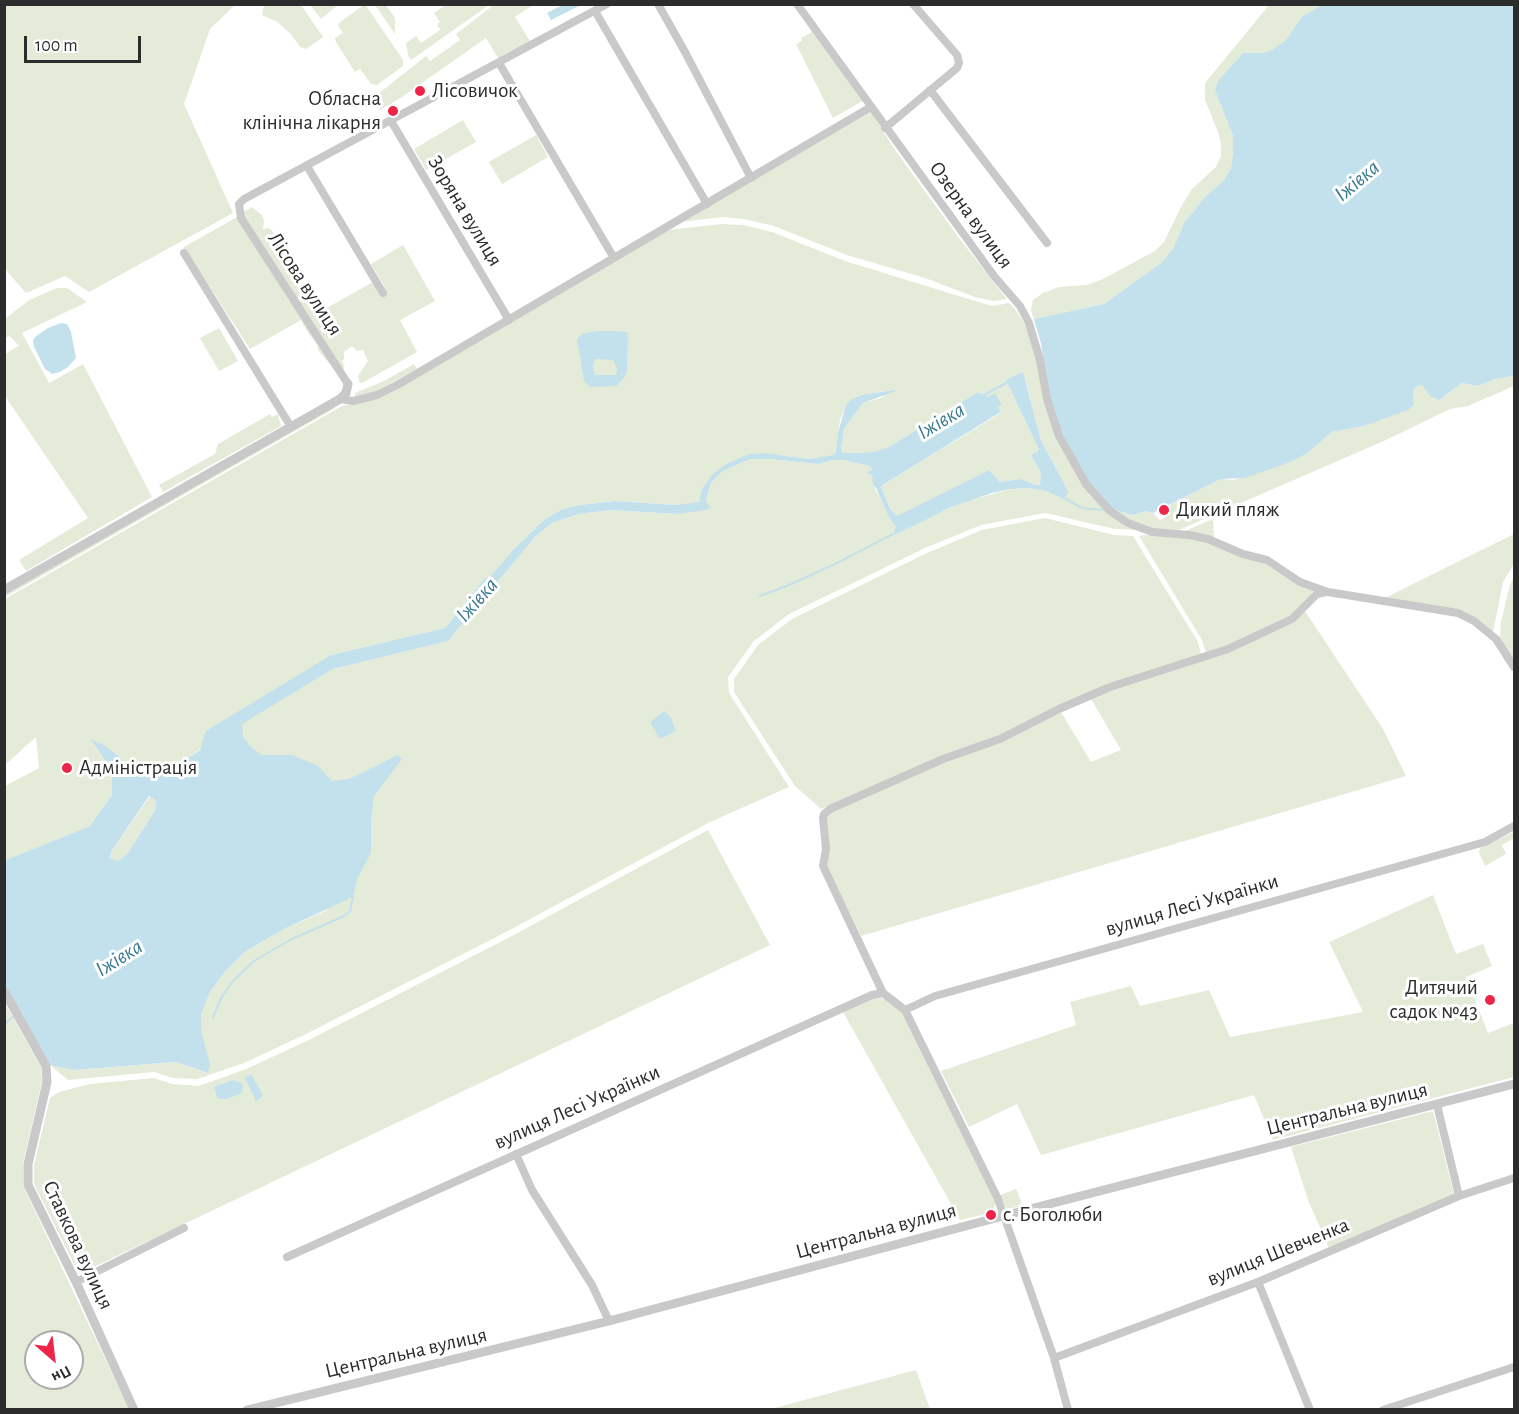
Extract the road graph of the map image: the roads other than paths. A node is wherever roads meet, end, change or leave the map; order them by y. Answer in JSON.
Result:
{"nodes":[{"id":1,"x":607,"y":4,"type":"edge"},
{"id":2,"x":658,"y":4,"type":"edge"},
{"id":3,"x":913,"y":4,"type":"edge"},
{"id":4,"x":799,"y":6,"type":"edge"},
{"id":5,"x":595,"y":11,"type":"junction"},
{"id":6,"x":499,"y":63,"type":"junction"},
{"id":7,"x":930,"y":90,"type":"junction"},
{"id":8,"x":871,"y":107,"type":"junction"},
{"id":9,"x":391,"y":121,"type":"junction"},
{"id":10,"x":885,"y":128,"type":"junction"},
{"id":11,"x":307,"y":166,"type":"junction"},
{"id":12,"x":751,"y":178,"type":"junction"},
{"id":13,"x":707,"y":204,"type":"junction"},
{"id":14,"x":1047,"y":243,"type":"dead end"},
{"id":15,"x":184,"y":253,"type":"dead end"},
{"id":16,"x":614,"y":258,"type":"junction"},
{"id":17,"x":383,"y":293,"type":"dead end"},
{"id":18,"x":509,"y":320,"type":"junction"},
{"id":19,"x":348,"y":384,"type":"joint"},
{"id":20,"x":340,"y":399,"type":"junction"},
{"id":21,"x":291,"y":427,"type":"junction"},
{"id":22,"x":4,"y":590,"type":"edge"},
{"id":23,"x":1328,"y":592,"type":"junction"},
{"id":24,"x":1515,"y":667,"type":"edge"},
{"id":25,"x":1515,"y":826,"type":"edge"},
{"id":26,"x":4,"y":992,"type":"edge"},
{"id":27,"x":883,"y":993,"type":"junction"},
{"id":28,"x":905,"y":1010,"type":"junction"},
{"id":29,"x":1515,"y":1084,"type":"edge"},
{"id":30,"x":1437,"y":1105,"type":"junction"},
{"id":31,"x":516,"y":1154,"type":"junction"},
{"id":32,"x":1515,"y":1178,"type":"edge"},
{"id":33,"x":1460,"y":1196,"type":"junction"},
{"id":34,"x":1003,"y":1216,"type":"junction"},
{"id":35,"x":184,"y":1228,"type":"dead end"},
{"id":36,"x":287,"y":1257,"type":"dead end"},
{"id":37,"x":76,"y":1282,"type":"junction"},
{"id":38,"x":1257,"y":1282,"type":"junction"},
{"id":39,"x":609,"y":1321,"type":"junction"},
{"id":40,"x":1054,"y":1358,"type":"junction"},
{"id":41,"x":1515,"y":1367,"type":"edge"},
{"id":42,"x":134,"y":1410,"type":"edge"},
{"id":43,"x":247,"y":1410,"type":"edge"},
{"id":44,"x":1068,"y":1410,"type":"edge"},
{"id":45,"x":1310,"y":1410,"type":"edge"},
{"id":46,"x":1383,"y":1410,"type":"edge"}],
"edges":[{"from":1,"to":5,"type":"street","name":"Лісова вулиця"},
{"from":2,"to":12,"type":"street"},
{"from":3,"to":7,"type":"street"},
{"from":4,"to":8,"type":"street","name":"Озерна вулиця"},
{"from":5,"to":6,"type":"street","name":"Лісова вулиця"},
{"from":5,"to":13,"type":"street"},
{"from":6,"to":9,"type":"street","name":"Лісова вулиця"},
{"from":6,"to":16,"type":"street"},
{"from":7,"to":10,"type":"street"},
{"from":7,"to":14,"type":"street","name":"Озерна вулиця"},
{"from":8,"to":10,"type":"street","name":"Озерна вулиця"},
{"from":8,"to":12,"type":"street"},
{"from":9,"to":11,"type":"street","name":"Лісова вулиця"},
{"from":9,"to":18,"type":"street","name":"Зоряна вулиця"},
{"from":10,"to":23,"type":"street","name":"Озерна вулиця"},
{"from":11,"to":17,"type":"street"},
{"from":11,"to":19,"type":"street","name":"Лісова вулиця"},
{"from":12,"to":13,"type":"street"},
{"from":13,"to":16,"type":"street"},
{"from":15,"to":21,"type":"street"},
{"from":16,"to":18,"type":"street"},
{"from":18,"to":20,"type":"street"},
{"from":19,"to":20,"type":"street","name":"Лісова вулиця"},
{"from":20,"to":21,"type":"street"},
{"from":21,"to":22,"type":"street"},
{"from":23,"to":24,"type":"street","name":"Озерна вулиця"},
{"from":23,"to":27,"type":"street"},
{"from":25,"to":28,"type":"street","name":"вулиця Лесі Українки"},
{"from":26,"to":37,"type":"street","name":"Ставкова вулиця"},
{"from":27,"to":28,"type":"street"},
{"from":27,"to":31,"type":"street","name":"вулиця Лесі Українки"},
{"from":28,"to":34,"type":"street"},
{"from":29,"to":30,"type":"street","name":"Центральна вулиця"},
{"from":30,"to":33,"type":"street"},
{"from":30,"to":34,"type":"street","name":"Центральна вулиця"},
{"from":31,"to":36,"type":"street","name":"вулиця Лесі Українки"},
{"from":31,"to":39,"type":"street"},
{"from":32,"to":33,"type":"street","name":"вулиця Шевченка"},
{"from":33,"to":38,"type":"street","name":"вулиця Шевченка"},
{"from":34,"to":39,"type":"street","name":"Центральна вулиця"},
{"from":34,"to":40,"type":"street"},
{"from":35,"to":37,"type":"street"},
{"from":37,"to":42,"type":"street","name":"Ставкова вулиця"},
{"from":38,"to":40,"type":"street","name":"вулиця Шевченка"},
{"from":38,"to":45,"type":"street"},
{"from":39,"to":43,"type":"street","name":"Центральна вулиця"},
{"from":40,"to":44,"type":"street"},
{"from":41,"to":46,"type":"street"}]}
